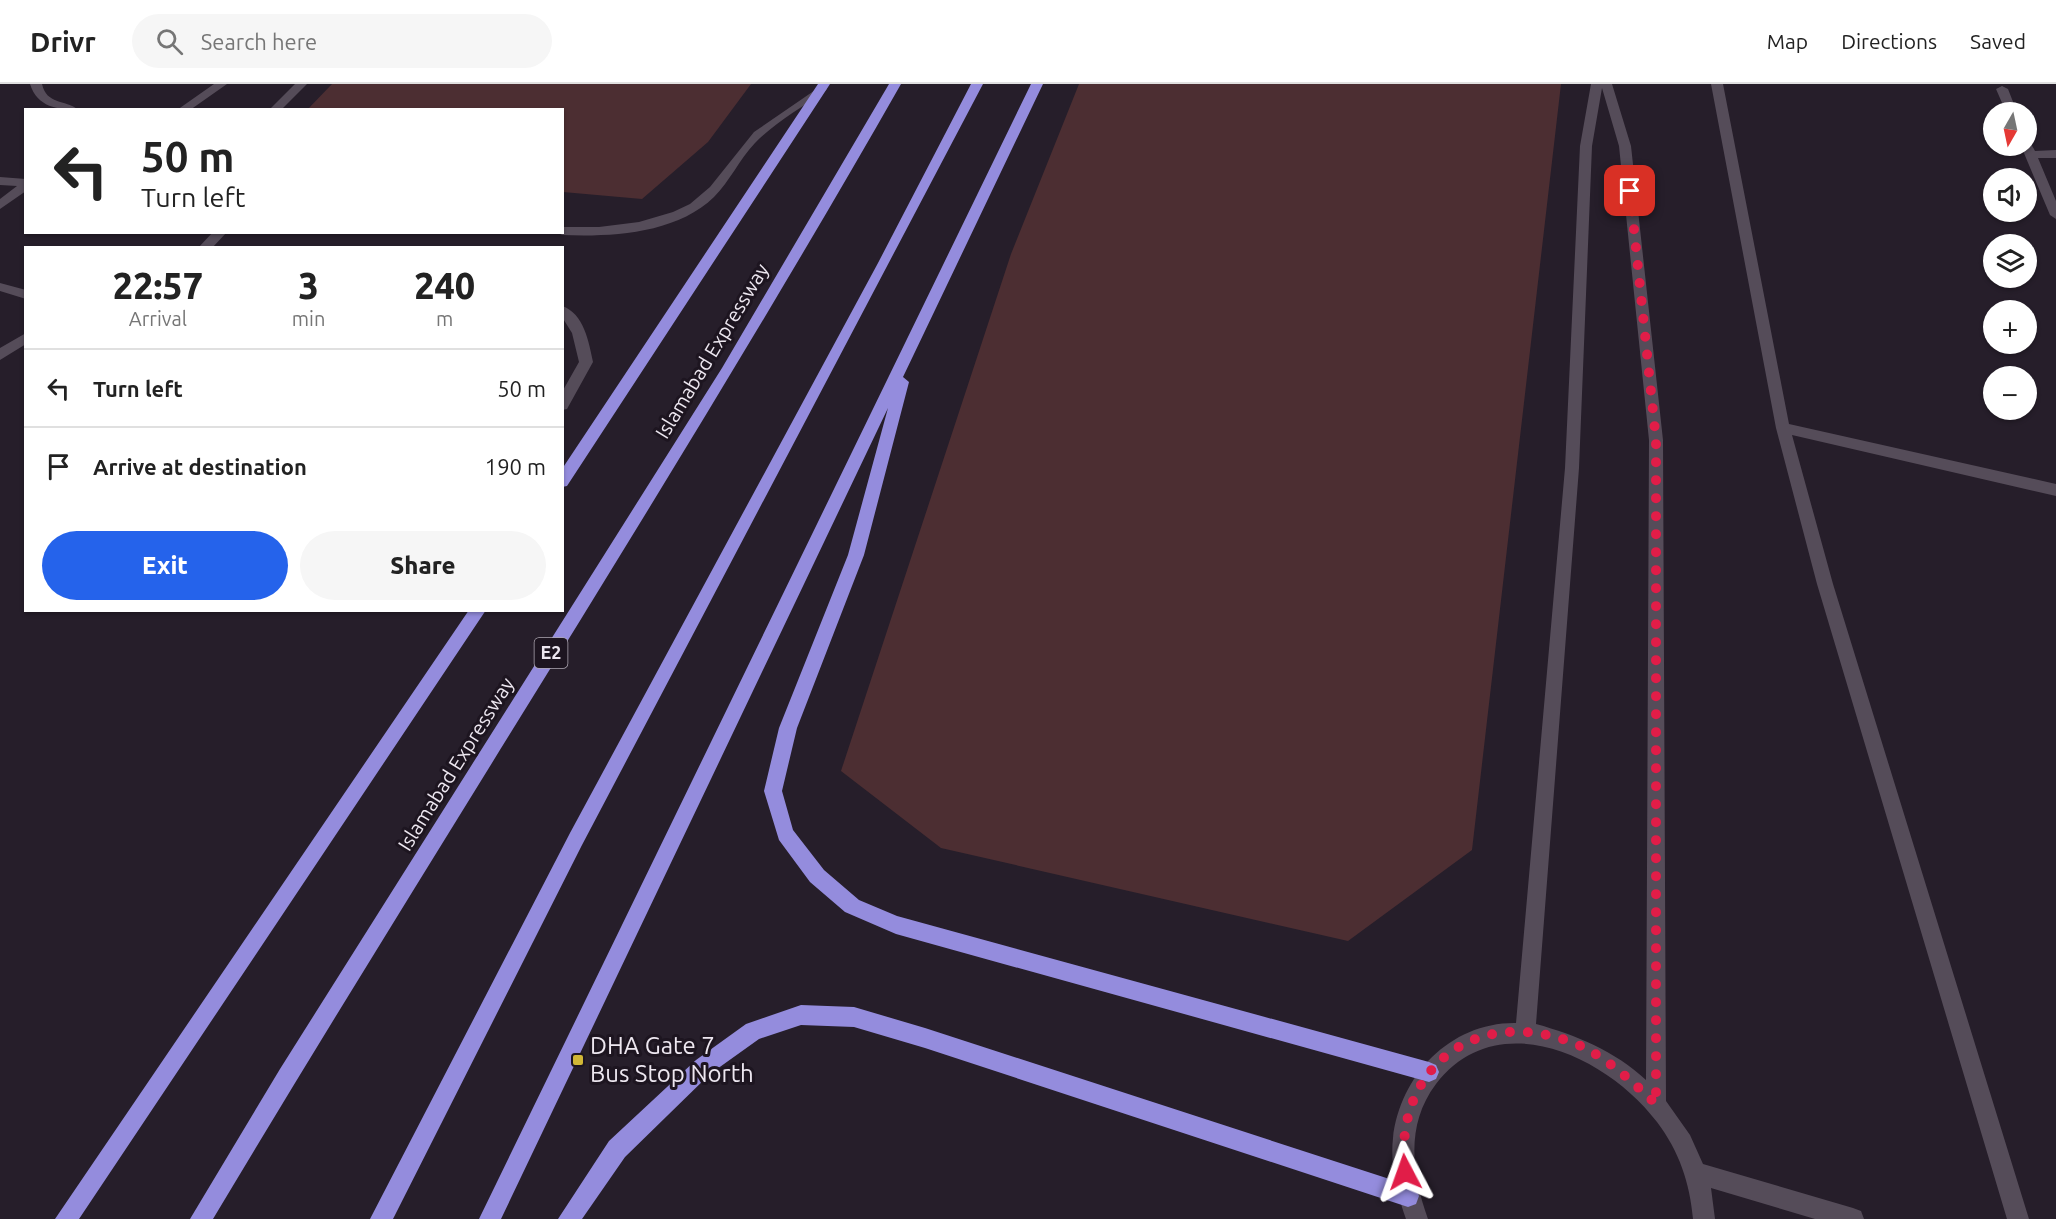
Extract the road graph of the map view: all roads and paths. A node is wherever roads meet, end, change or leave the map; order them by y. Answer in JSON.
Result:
{"nodes":[{"id":1,"x":36,"y":84,"type":"edge"},
{"id":2,"x":221,"y":84,"type":"edge"},
{"id":3,"x":301,"y":84,"type":"edge"},
{"id":4,"x":895,"y":84,"type":"edge"},
{"id":5,"x":977,"y":84,"type":"edge"},
{"id":6,"x":1037,"y":84,"type":"edge"},
{"id":7,"x":1597,"y":84,"type":"edge"},
{"id":8,"x":1606,"y":84,"type":"edge"},
{"id":9,"x":1717,"y":84,"type":"edge"},
{"id":10,"x":822,"y":86,"type":"edge"},
{"id":11,"x":2002,"y":89,"type":"dead end"},
{"id":12,"x":2008,"y":102,"type":"edge"},
{"id":13,"x":68,"y":108,"type":"edge"},
{"id":14,"x":185,"y":108,"type":"edge"},
{"id":15,"x":276,"y":108,"type":"edge"},
{"id":16,"x":2037,"y":150,"type":"edge"},
{"id":17,"x":2056,"y":154,"type":"edge"},
{"id":18,"x":2032,"y":156,"type":"edge"},
{"id":19,"x":0,"y":181,"type":"edge"},
{"id":20,"x":24,"y":184,"type":"edge"},
{"id":21,"x":24,"y":186,"type":"edge"},
{"id":22,"x":0,"y":205,"type":"edge"},
{"id":23,"x":2056,"y":215,"type":"edge"},
{"id":24,"x":564,"y":231,"type":"edge"},
{"id":25,"x":219,"y":234,"type":"edge"},
{"id":26,"x":206,"y":246,"type":"edge"},
{"id":27,"x":0,"y":287,"type":"edge"},
{"id":28,"x":24,"y":294,"type":"edge"},
{"id":29,"x":564,"y":311,"type":"edge"},
{"id":30,"x":24,"y":338,"type":"edge"},
{"id":31,"x":913,"y":343,"type":"junction"},
{"id":32,"x":0,"y":355,"type":"edge"},
{"id":33,"x":564,"y":401,"type":"edge"},
{"id":34,"x":1783,"y":428,"type":"junction"},
{"id":35,"x":564,"y":479,"type":"edge"},
{"id":36,"x":2056,"y":490,"type":"edge"},
{"id":37,"x":477,"y":612,"type":"edge"},
{"id":38,"x":1525,"y":1032,"type":"junction"},
{"id":39,"x":1429,"y":1072,"type":"junction"},
{"id":40,"x":1656,"y":1104,"type":"junction"},
{"id":41,"x":1695,"y":1173,"type":"junction"},
{"id":42,"x":1408,"y":1196,"type":"junction"},
{"id":43,"x":66,"y":1219,"type":"edge"},
{"id":44,"x":201,"y":1219,"type":"edge"},
{"id":45,"x":381,"y":1219,"type":"edge"},
{"id":46,"x":490,"y":1219,"type":"edge"},
{"id":47,"x":569,"y":1219,"type":"edge"},
{"id":48,"x":1417,"y":1219,"type":"edge"},
{"id":49,"x":1704,"y":1219,"type":"edge"},
{"id":50,"x":1853,"y":1219,"type":"edge"},
{"id":51,"x":2018,"y":1219,"type":"edge"}],
"edges":[{"from":1,"to":13,"type":"street"},
{"from":2,"to":14,"type":"street"},
{"from":3,"to":15,"type":"street"},
{"from":4,"to":44,"type":"highway","name":"Islamabad Expressway","number":"E2"},
{"from":5,"to":45,"type":"highway"},
{"from":6,"to":31,"type":"highway"},
{"from":7,"to":38,"type":"street"},
{"from":8,"to":40,"type":"street"},
{"from":9,"to":34,"type":"street"},
{"from":10,"to":24,"type":"street"},
{"from":10,"to":35,"type":"highway"},
{"from":11,"to":12,"type":"street"},
{"from":16,"to":17,"type":"street"},
{"from":18,"to":23,"type":"street"},
{"from":19,"to":20,"type":"street"},
{"from":21,"to":22,"type":"street"},
{"from":25,"to":26,"type":"street"},
{"from":27,"to":28,"type":"street"},
{"from":29,"to":33,"type":"street"},
{"from":30,"to":32,"type":"street"},
{"from":31,"to":39,"type":"highway"},
{"from":31,"to":46,"type":"highway"},
{"from":34,"to":36,"type":"street"},
{"from":34,"to":51,"type":"street"},
{"from":37,"to":43,"type":"highway"},
{"from":38,"to":39,"type":"street"},
{"from":38,"to":40,"type":"street"},
{"from":39,"to":42,"type":"street"},
{"from":40,"to":41,"type":"street"},
{"from":41,"to":49,"type":"street"},
{"from":41,"to":50,"type":"street"},
{"from":42,"to":47,"type":"highway"},
{"from":42,"to":48,"type":"street"}]}
